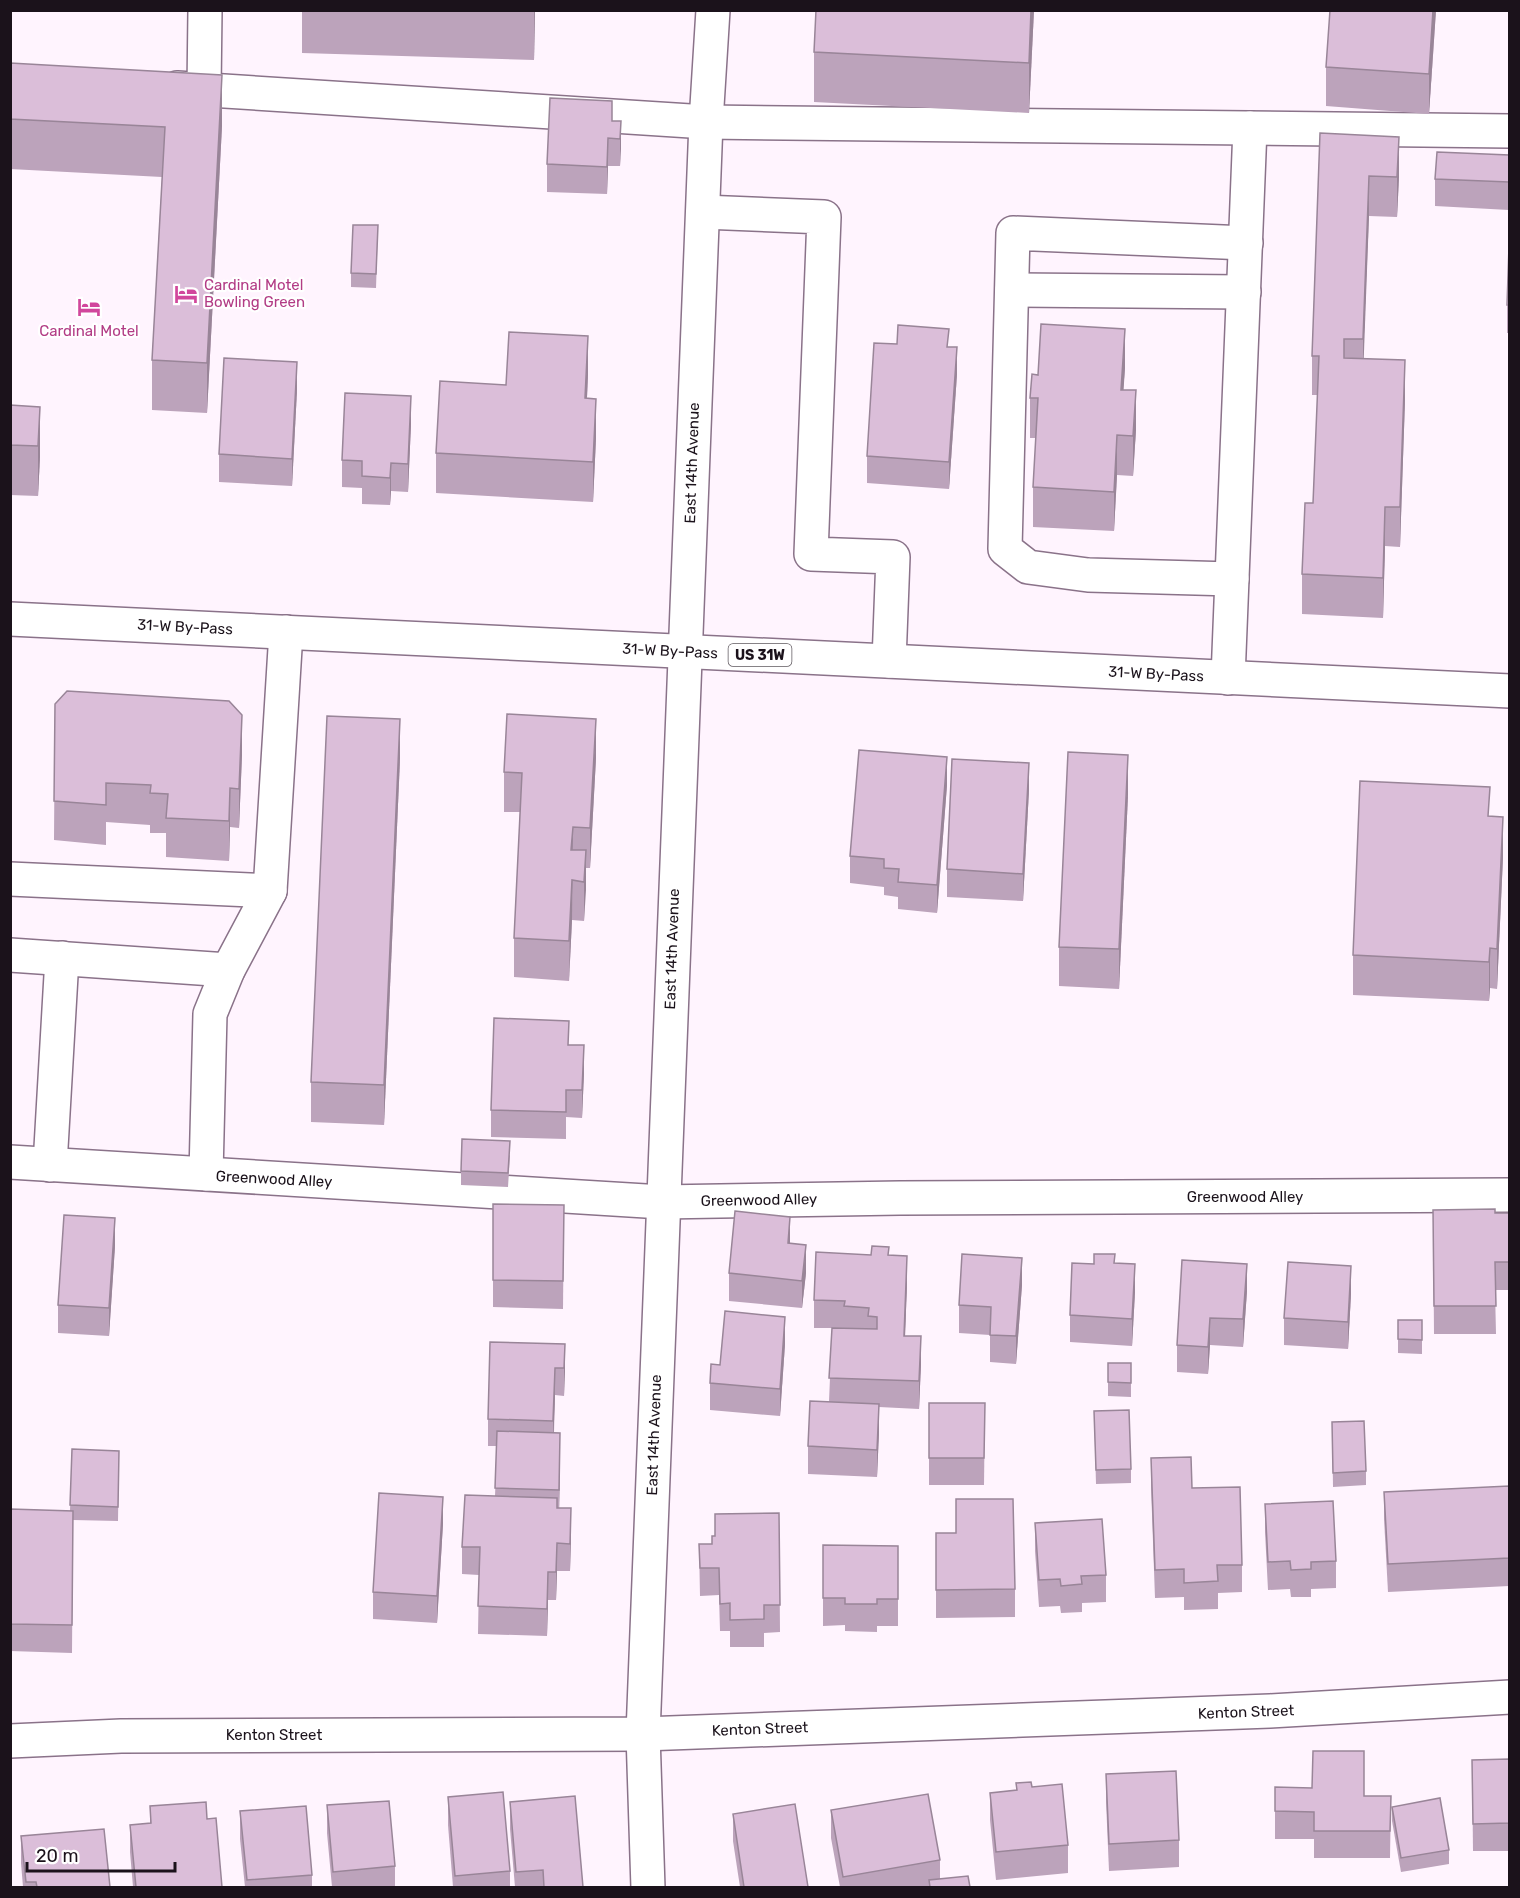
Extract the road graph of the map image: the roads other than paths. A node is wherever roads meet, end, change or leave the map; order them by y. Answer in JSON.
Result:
{"nodes":[{"id":1,"x":205,"y":10,"type":"edge"},
{"id":2,"x":713,"y":10,"type":"edge"},
{"id":3,"x":147,"y":86,"type":"edge"},
{"id":4,"x":204,"y":90,"type":"junction"},
{"id":5,"x":706,"y":122,"type":"junction"},
{"id":6,"x":1250,"y":128,"type":"junction"},
{"id":7,"x":1509,"y":131,"type":"edge"},
{"id":8,"x":702,"y":212,"type":"junction"},
{"id":9,"x":1246,"y":243,"type":"junction"},
{"id":10,"x":1011,"y":290,"type":"junction"},
{"id":11,"x":1244,"y":292,"type":"junction"},
{"id":12,"x":1232,"y":579,"type":"junction"},
{"id":13,"x":10,"y":619,"type":"edge"},
{"id":14,"x":286,"y":632,"type":"junction"},
{"id":15,"x":685,"y":651,"type":"junction"},
{"id":16,"x":889,"y":661,"type":"junction"},
{"id":17,"x":1228,"y":678,"type":"junction"},
{"id":18,"x":1509,"y":691,"type":"edge"},
{"id":19,"x":10,"y":879,"type":"edge"},
{"id":20,"x":270,"y":891,"type":"junction"},
{"id":21,"x":10,"y":955,"type":"edge"},
{"id":22,"x":62,"y":958,"type":"junction"},
{"id":23,"x":228,"y":970,"type":"junction"},
{"id":24,"x":10,"y":1162,"type":"edge"},
{"id":25,"x":50,"y":1165,"type":"junction"},
{"id":26,"x":206,"y":1174,"type":"junction"},
{"id":27,"x":1509,"y":1195,"type":"edge"},
{"id":28,"x":662,"y":1202,"type":"junction"},
{"id":29,"x":1509,"y":1697,"type":"edge"},
{"id":30,"x":643,"y":1734,"type":"junction"},
{"id":31,"x":10,"y":1741,"type":"edge"},
{"id":32,"x":648,"y":1887,"type":"edge"}],
"edges":[{"from":1,"to":4,"type":"street"},
{"from":2,"to":5,"type":"street","name":"East 14th Avenue"},
{"from":3,"to":4,"type":"street"},
{"from":4,"to":5,"type":"street"},
{"from":5,"to":6,"type":"street"},
{"from":5,"to":8,"type":"street","name":"East 14th Avenue"},
{"from":6,"to":7,"type":"street"},
{"from":6,"to":9,"type":"street"},
{"from":8,"to":15,"type":"street","name":"East 14th Avenue"},
{"from":8,"to":16,"type":"street"},
{"from":9,"to":10,"type":"street"},
{"from":9,"to":11,"type":"street"},
{"from":10,"to":11,"type":"street"},
{"from":10,"to":12,"type":"street"},
{"from":11,"to":12,"type":"street"},
{"from":12,"to":17,"type":"street"},
{"from":13,"to":14,"type":"street","name":"31-W By-Pass","number":"US 31W"},
{"from":14,"to":15,"type":"street","name":"31-W By-Pass","number":"US 31W"},
{"from":14,"to":20,"type":"street"},
{"from":15,"to":16,"type":"street","name":"31-W By-Pass","number":"US 31W"},
{"from":15,"to":28,"type":"street","name":"East 14th Avenue"},
{"from":16,"to":17,"type":"street","name":"31-W By-Pass","number":"US 31W"},
{"from":17,"to":18,"type":"street","name":"31-W By-Pass","number":"US 31W"},
{"from":19,"to":20,"type":"street"},
{"from":20,"to":23,"type":"street"},
{"from":21,"to":22,"type":"street"},
{"from":22,"to":23,"type":"street"},
{"from":22,"to":25,"type":"street"},
{"from":23,"to":26,"type":"street"},
{"from":24,"to":25,"type":"street","name":"Greenwood Alley"},
{"from":25,"to":26,"type":"street","name":"Greenwood Alley"},
{"from":26,"to":28,"type":"street","name":"Greenwood Alley"},
{"from":27,"to":28,"type":"street","name":"Greenwood Alley"},
{"from":28,"to":30,"type":"street","name":"East 14th Avenue"},
{"from":29,"to":30,"type":"street","name":"Kenton Street"},
{"from":30,"to":31,"type":"street","name":"Kenton Street"},
{"from":30,"to":32,"type":"street","name":"East 14th Avenue"}]}
